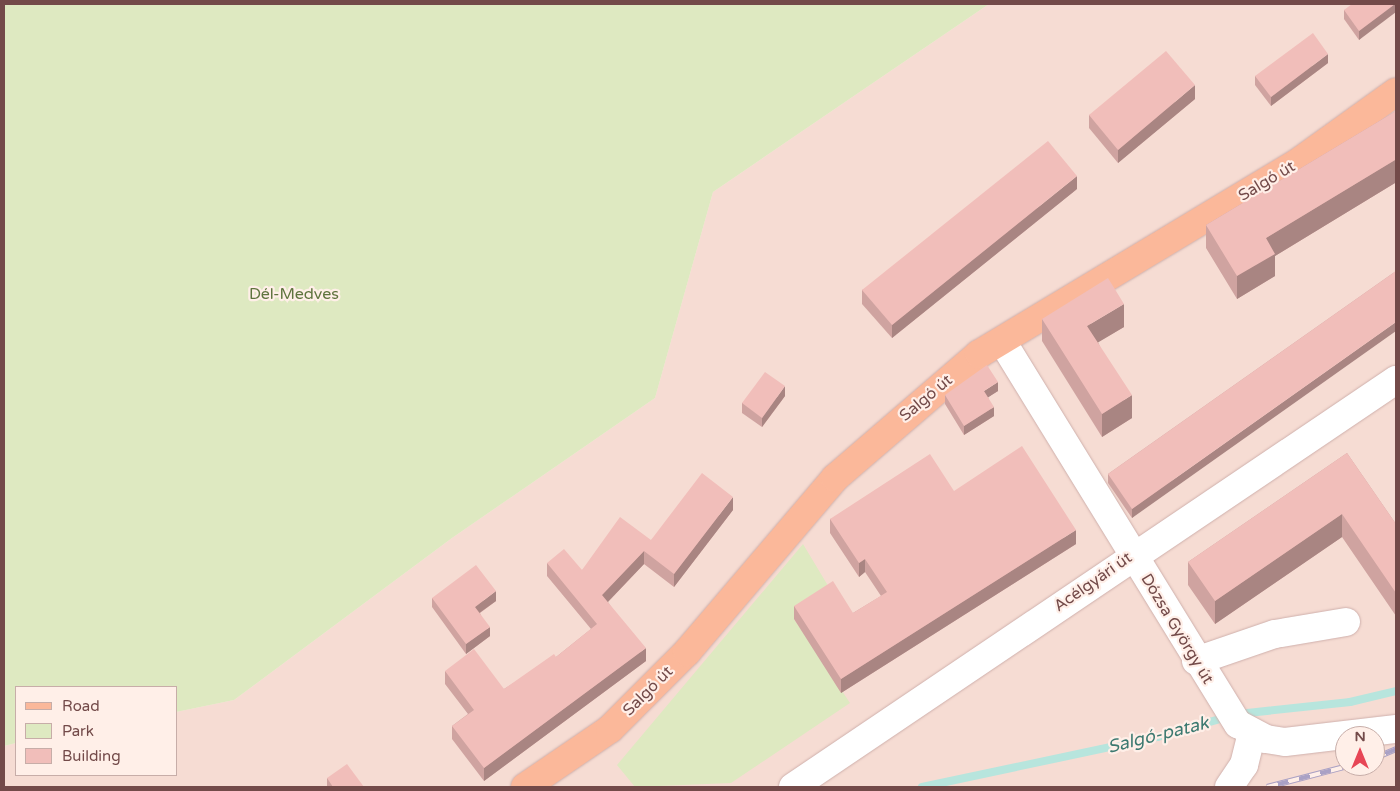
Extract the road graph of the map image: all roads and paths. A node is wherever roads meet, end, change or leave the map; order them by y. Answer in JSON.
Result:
{"nodes":[{"id":1,"x":1396,"y":92,"type":"edge"},
{"id":2,"x":1002,"y":341,"type":"junction"},
{"id":3,"x":1396,"y":380,"type":"edge"},
{"id":4,"x":1132,"y":555,"type":"junction"},
{"id":5,"x":1346,"y":622,"type":"dead end"},
{"id":6,"x":1196,"y":661,"type":"junction"},
{"id":7,"x":1238,"y":721,"type":"junction"},
{"id":8,"x":1396,"y":729,"type":"edge"},
{"id":9,"x":525,"y":787,"type":"edge"},
{"id":10,"x":792,"y":787,"type":"edge"},
{"id":11,"x":1229,"y":787,"type":"edge"}],
"edges":[{"from":1,"to":2,"type":"main road","name":"Salgó út"},
{"from":2,"to":4,"type":"street","name":"Dózsa György út"},
{"from":2,"to":9,"type":"main road","name":"Salgó út"},
{"from":3,"to":4,"type":"street","name":"Acélgyári út"},
{"from":4,"to":6,"type":"street","name":"Dózsa György út"},
{"from":4,"to":10,"type":"street","name":"Acélgyári út"},
{"from":5,"to":6,"type":"street"},
{"from":6,"to":7,"type":"street","name":"Dózsa György út"},
{"from":7,"to":8,"type":"street"},
{"from":7,"to":11,"type":"street"}]}
